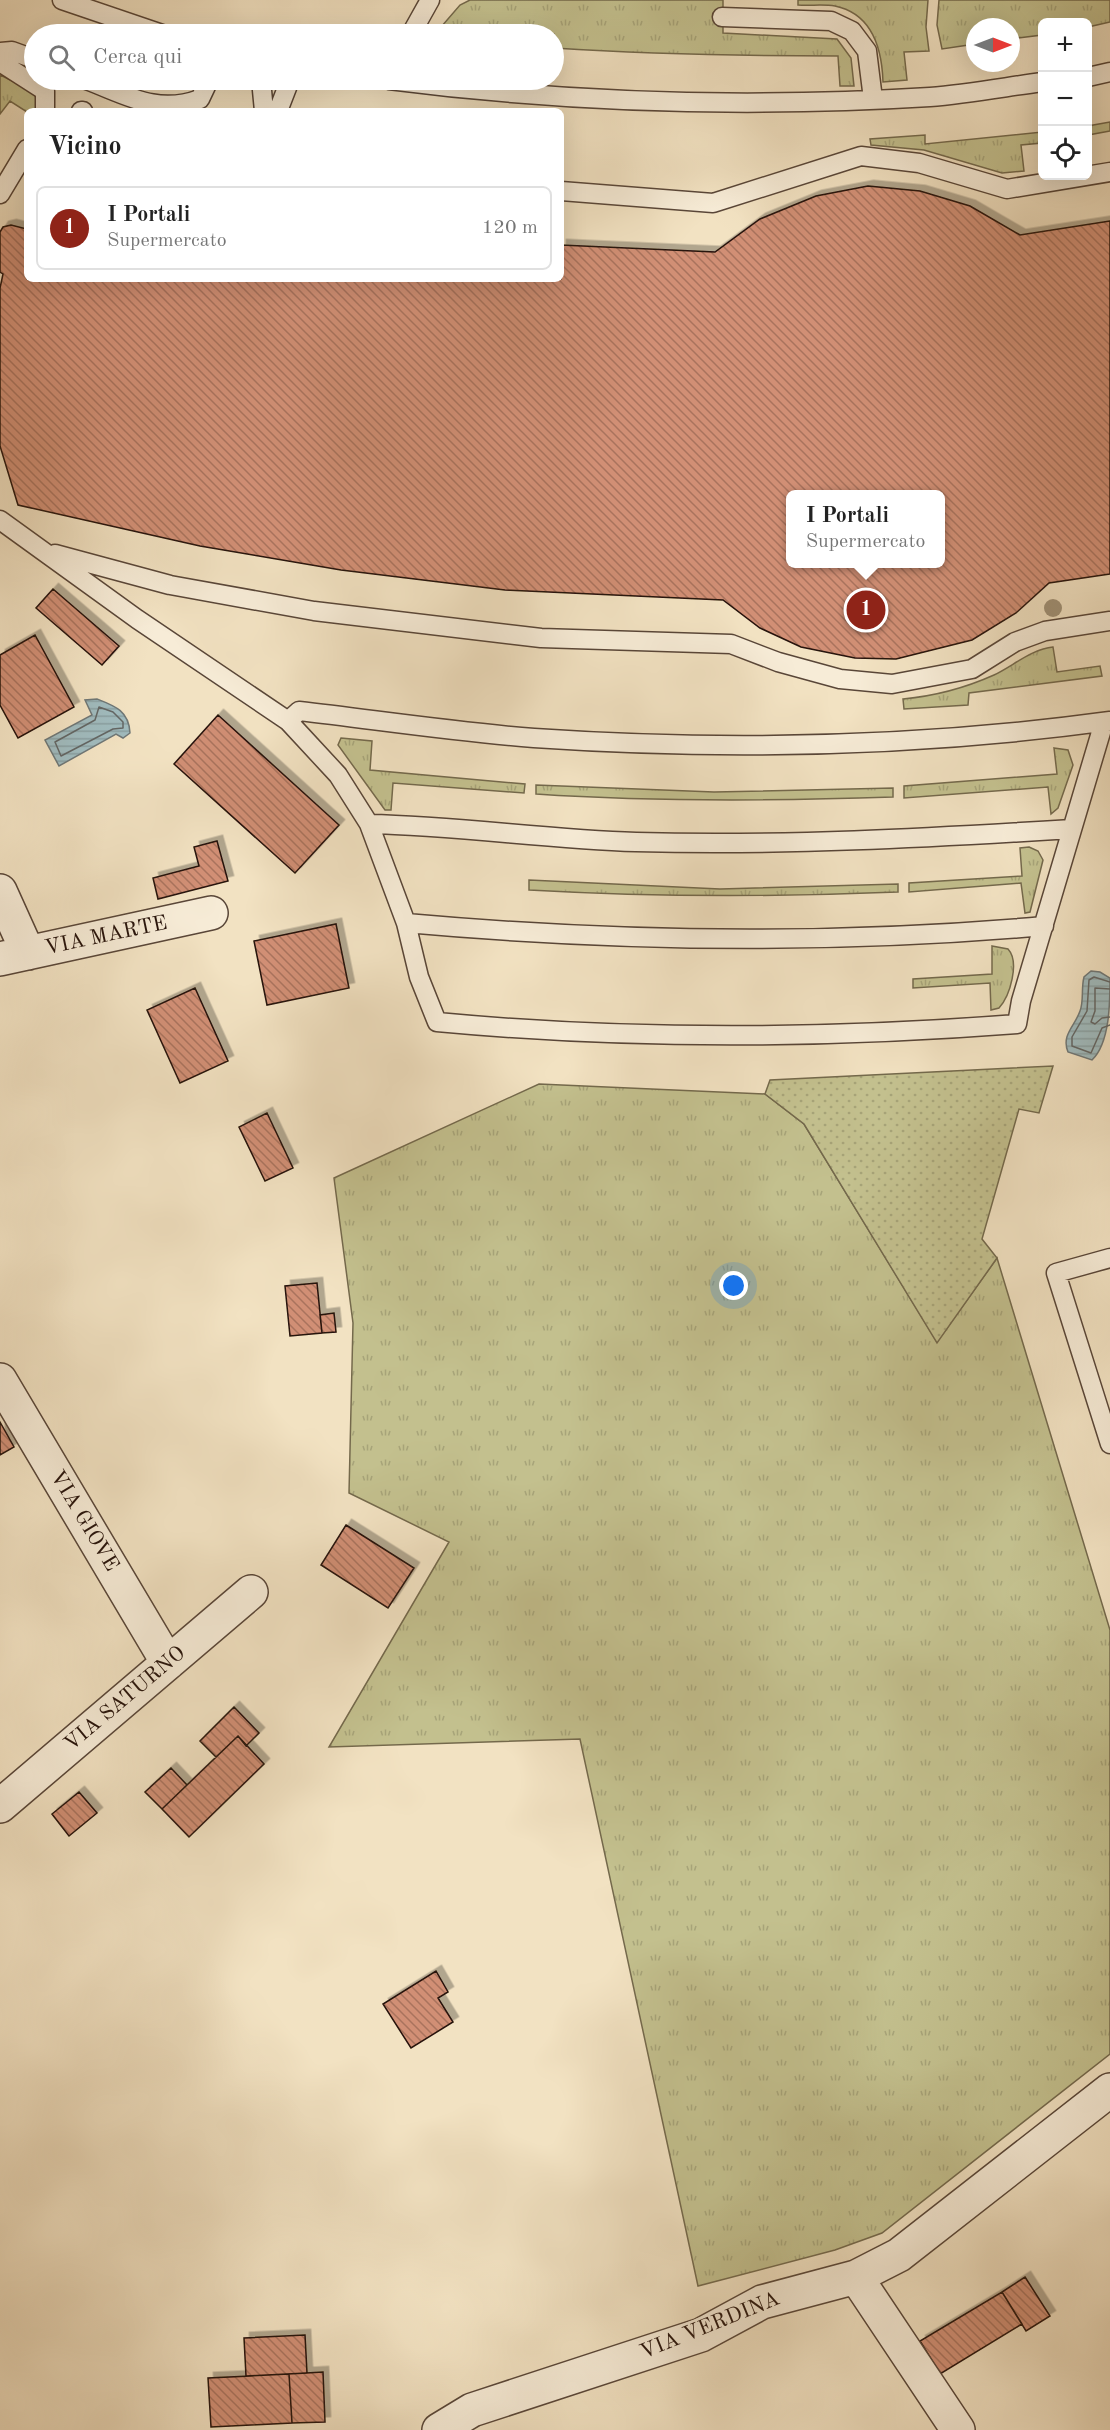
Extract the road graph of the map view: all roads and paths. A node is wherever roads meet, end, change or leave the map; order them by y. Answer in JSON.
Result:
{"nodes":[{"id":1,"x":62,"y":0,"type":"edge"},
{"id":2,"x":430,"y":0,"type":"edge"},
{"id":3,"x":722,"y":17,"type":"dead end"},
{"id":4,"x":133,"y":24,"type":"edge"},
{"id":5,"x":417,"y":24,"type":"edge"},
{"id":6,"x":0,"y":52,"type":"edge"},
{"id":7,"x":24,"y":55,"type":"edge"},
{"id":8,"x":0,"y":62,"type":"edge"},
{"id":9,"x":1110,"y":72,"type":"edge"},
{"id":10,"x":1092,"y":75,"type":"edge"},
{"id":11,"x":24,"y":77,"type":"edge"},
{"id":12,"x":1038,"y":83,"type":"edge"},
{"id":13,"x":43,"y":90,"type":"edge"},
{"id":14,"x":112,"y":90,"type":"edge"},
{"id":15,"x":204,"y":90,"type":"edge"},
{"id":16,"x":262,"y":90,"type":"edge"},
{"id":17,"x":286,"y":90,"type":"edge"},
{"id":18,"x":495,"y":90,"type":"edge"},
{"id":19,"x":873,"y":99,"type":"junction"},
{"id":20,"x":45,"y":108,"type":"edge"},
{"id":21,"x":264,"y":108,"type":"edge"},
{"id":22,"x":279,"y":108,"type":"edge"},
{"id":23,"x":24,"y":154,"type":"edge"},
{"id":24,"x":1110,"y":172,"type":"edge"},
{"id":25,"x":564,"y":191,"type":"edge"},
{"id":26,"x":0,"y":194,"type":"edge"},
{"id":27,"x":0,"y":520,"type":"edge"},
{"id":28,"x":0,"y":531,"type":"edge"},
{"id":29,"x":43,"y":551,"type":"junction"},
{"id":30,"x":1110,"y":621,"type":"edge"},
{"id":31,"x":288,"y":721,"type":"junction"},
{"id":32,"x":1107,"y":721,"type":"edge"},
{"id":33,"x":369,"y":824,"type":"junction"},
{"id":34,"x":1072,"y":829,"type":"junction"},
{"id":35,"x":0,"y":891,"type":"edge"},
{"id":36,"x":212,"y":913,"type":"dead end"},
{"id":37,"x":406,"y":923,"type":"junction"},
{"id":38,"x":1044,"y":926,"type":"junction"},
{"id":39,"x":14,"y":956,"type":"edge"},
{"id":40,"x":1110,"y":1258,"type":"edge"},
{"id":41,"x":0,"y":1380,"type":"edge"},
{"id":42,"x":1110,"y":1444,"type":"edge"},
{"id":43,"x":251,"y":1592,"type":"dead end"},
{"id":44,"x":168,"y":1663,"type":"junction"},
{"id":45,"x":0,"y":1806,"type":"edge"},
{"id":46,"x":1110,"y":2090,"type":"edge"},
{"id":47,"x":856,"y":2277,"type":"junction"},
{"id":48,"x":439,"y":2430,"type":"edge"},
{"id":49,"x":958,"y":2430,"type":"edge"}],
"edges":[{"from":1,"to":4,"type":"lane"},
{"from":2,"to":5,"type":"lane"},
{"from":3,"to":19,"type":"lane"},
{"from":6,"to":7,"type":"lane"},
{"from":8,"to":11,"type":"lane"},
{"from":9,"to":10,"type":"lane"},
{"from":12,"to":19,"type":"lane"},
{"from":13,"to":20,"type":"lane"},
{"from":14,"to":15,"type":"lane"},
{"from":16,"to":21,"type":"lane"},
{"from":17,"to":22,"type":"lane"},
{"from":18,"to":19,"type":"lane"},
{"from":23,"to":26,"type":"lane"},
{"from":24,"to":25,"type":"lane"},
{"from":27,"to":29,"type":"lane"},
{"from":28,"to":29,"type":"lane"},
{"from":29,"to":30,"type":"lane"},
{"from":29,"to":31,"type":"lane"},
{"from":31,"to":32,"type":"lane"},
{"from":31,"to":33,"type":"lane"},
{"from":32,"to":34,"type":"lane"},
{"from":33,"to":34,"type":"lane"},
{"from":33,"to":37,"type":"lane"},
{"from":34,"to":38,"type":"lane"},
{"from":35,"to":39,"type":"street"},
{"from":36,"to":39,"type":"street","name":"VIA MARTE"},
{"from":37,"to":38,"type":"lane"},
{"from":37,"to":38,"type":"lane"},
{"from":40,"to":42,"type":"lane"},
{"from":41,"to":44,"type":"street","name":"VIA GIOVE"},
{"from":43,"to":44,"type":"street","name":"VIA SATURNO"},
{"from":44,"to":45,"type":"street","name":"VIA SATURNO"},
{"from":46,"to":47,"type":"street","name":"VIA VERDINA"},
{"from":47,"to":48,"type":"street","name":"VIA VERDINA"},
{"from":47,"to":49,"type":"street"}]}
